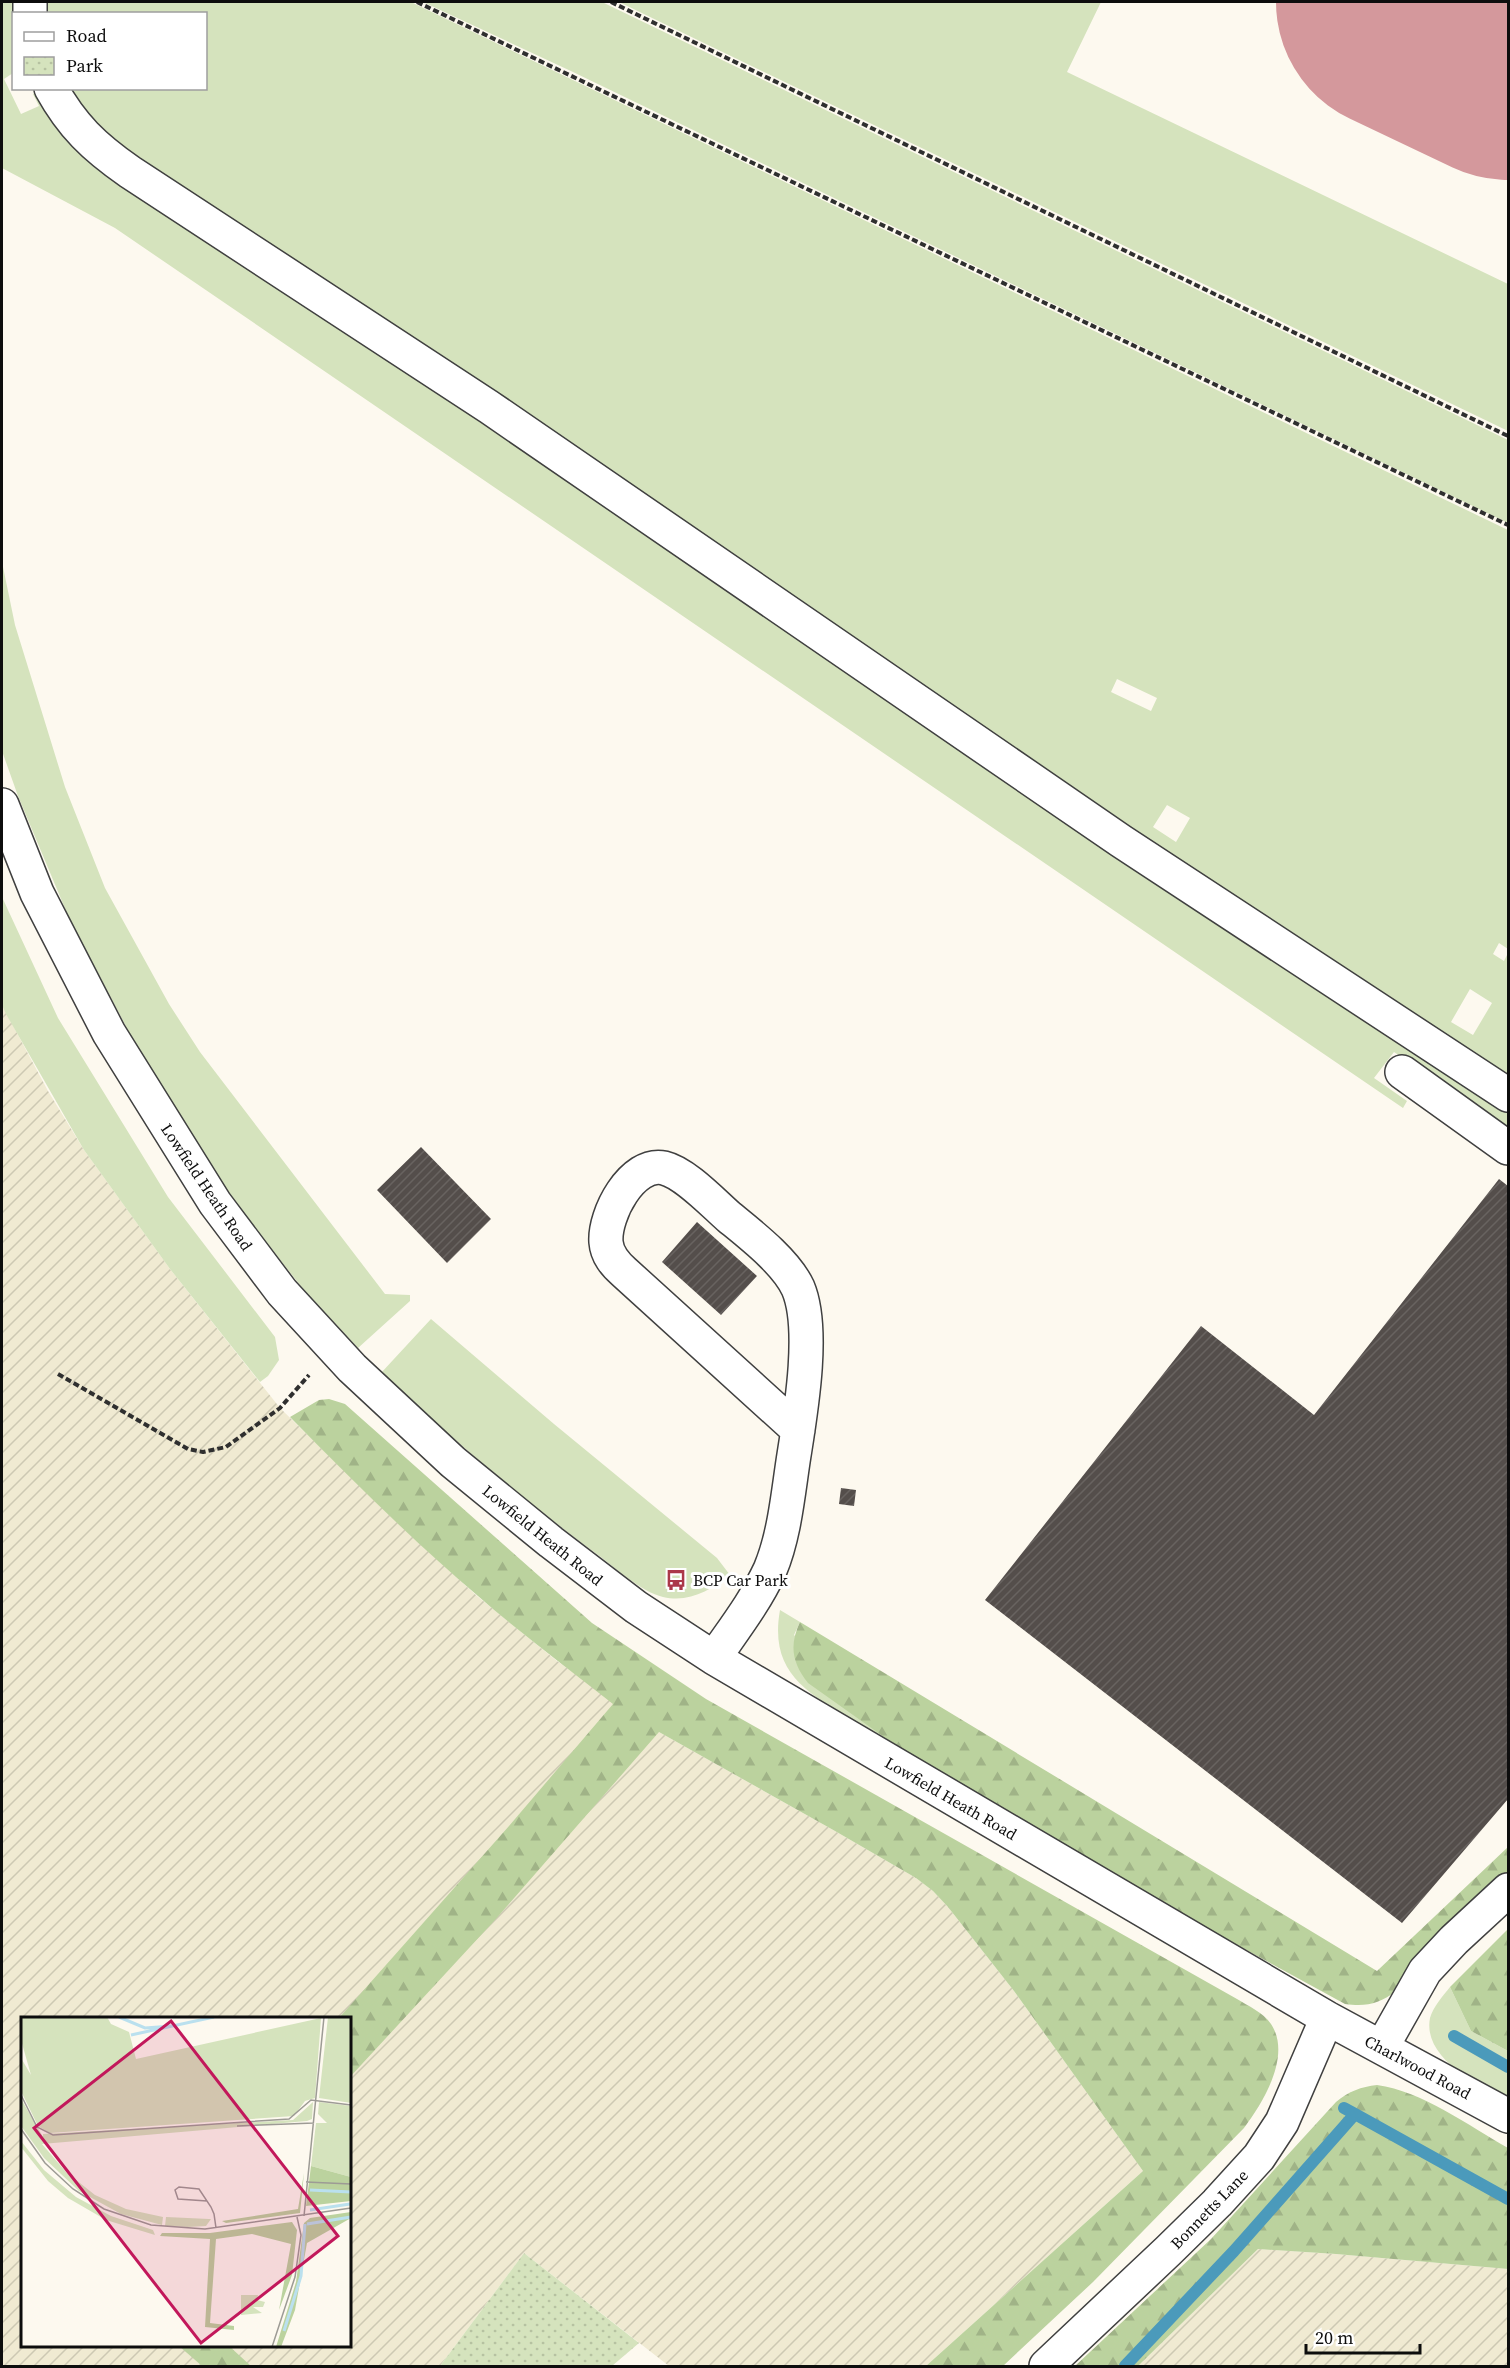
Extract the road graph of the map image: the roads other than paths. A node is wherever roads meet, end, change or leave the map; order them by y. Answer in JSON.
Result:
{"nodes":[{"id":1,"x":52,"y":90,"type":"edge"},
{"id":2,"x":2,"y":805,"type":"edge"},
{"id":3,"x":1402,"y":1072,"type":"dead end"},
{"id":4,"x":1509,"y":1095,"type":"edge"},
{"id":5,"x":1509,"y":1148,"type":"edge"},
{"id":6,"x":798,"y":1430,"type":"junction"},
{"id":7,"x":714,"y":1658,"type":"junction"},
{"id":8,"x":1509,"y":1890,"type":"edge"},
{"id":9,"x":1327,"y":2018,"type":"junction"},
{"id":10,"x":1382,"y":2047,"type":"junction"},
{"id":11,"x":1509,"y":2116,"type":"edge"},
{"id":12,"x":1046,"y":2367,"type":"edge"}],
"edges":[{"from":1,"to":4,"type":"street"},
{"from":2,"to":7,"type":"street","name":"Lowfield Heath Road"},
{"from":3,"to":5,"type":"street"},
{"from":6,"to":6,"type":"street"},
{"from":6,"to":7,"type":"street"},
{"from":7,"to":9,"type":"street","name":"Lowfield Heath Road"},
{"from":8,"to":10,"type":"street"},
{"from":9,"to":10,"type":"street","name":"Charlwood Road"},
{"from":9,"to":12,"type":"street","name":"Bonnetts Lane"},
{"from":10,"to":11,"type":"street","name":"Charlwood Road"}]}
